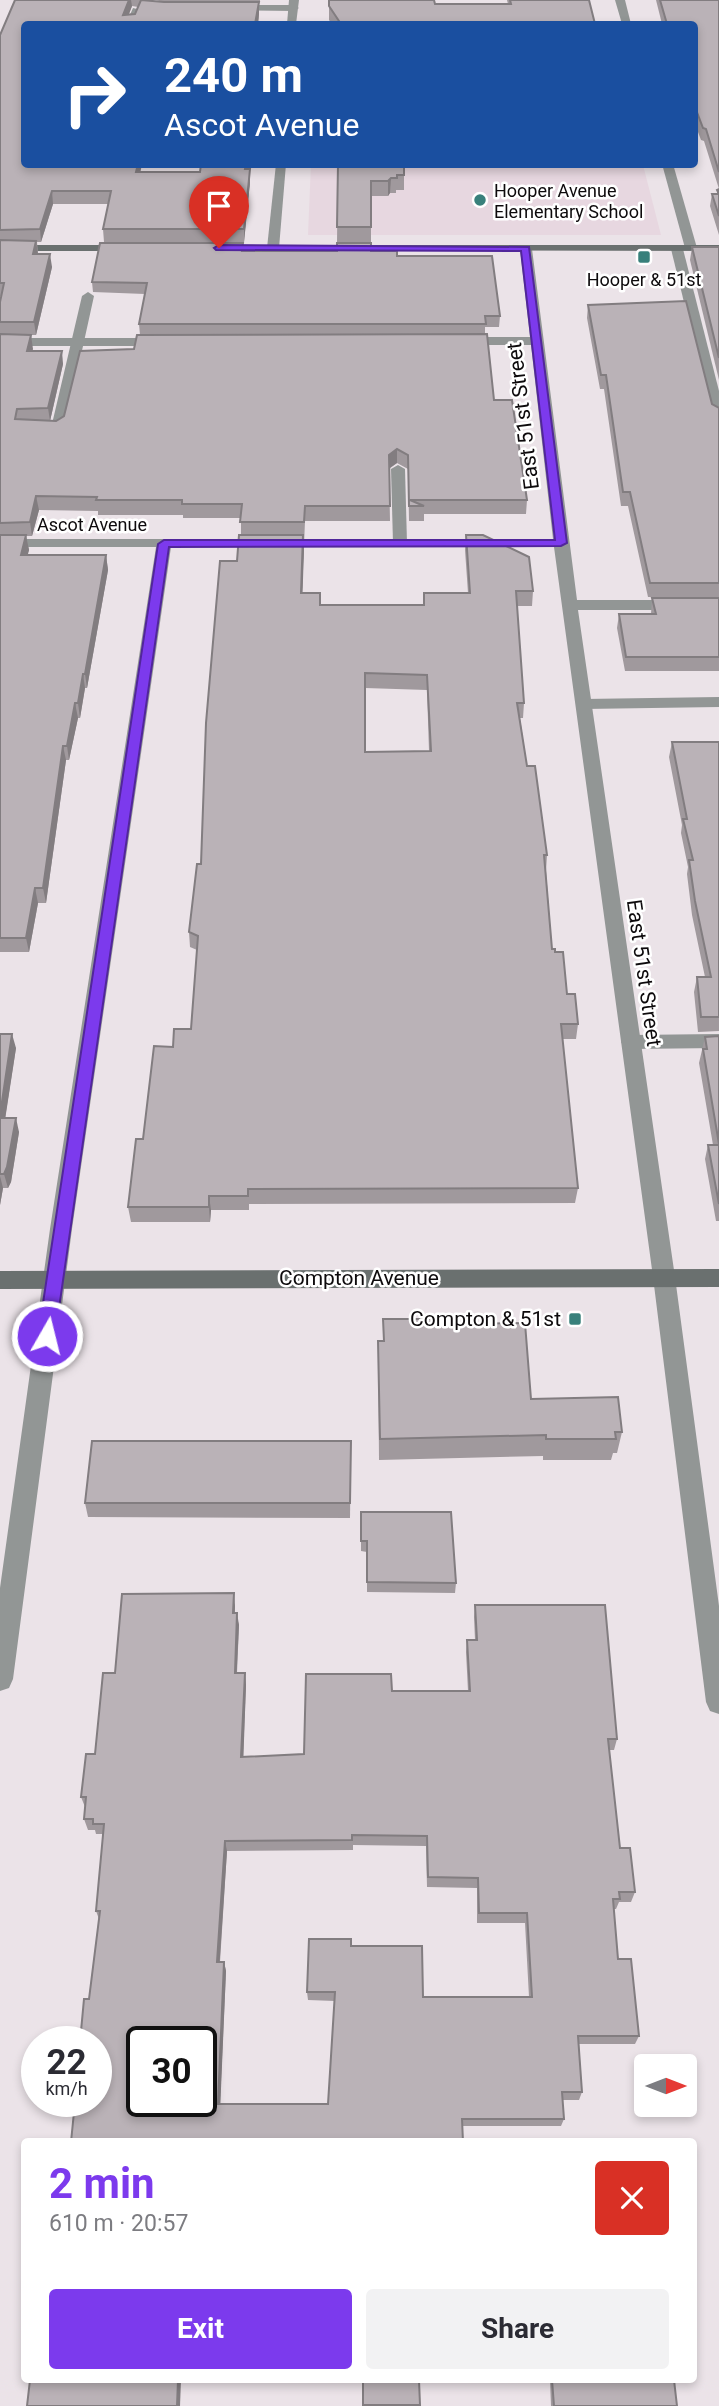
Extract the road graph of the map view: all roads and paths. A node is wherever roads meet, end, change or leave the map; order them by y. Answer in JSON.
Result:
{"nodes":[{"id":1,"x":620,"y":0,"type":"edge"},
{"id":2,"x":294,"y":4,"type":"edge"},
{"id":3,"x":227,"y":8,"type":"edge"},
{"id":4,"x":136,"y":10,"type":"edge"},
{"id":5,"x":131,"y":21,"type":"edge"},
{"id":6,"x":626,"y":21,"type":"edge"},
{"id":7,"x":281,"y":168,"type":"edge"},
{"id":8,"x":668,"y":168,"type":"edge"},
{"id":9,"x":0,"y":248,"type":"edge"},
{"id":10,"x":137,"y":248,"type":"edge"},
{"id":11,"x":205,"y":248,"type":"edge"},
{"id":12,"x":274,"y":248,"type":"junction"},
{"id":13,"x":691,"y":248,"type":"junction"},
{"id":14,"x":719,"y":248,"type":"edge"},
{"id":15,"x":526,"y":249,"type":"junction"},
{"id":16,"x":677,"y":249,"type":"junction"},
{"id":17,"x":88,"y":296,"type":"dead end"},
{"id":18,"x":439,"y":341,"type":"edge"},
{"id":19,"x":537,"y":341,"type":"junction"},
{"id":20,"x":0,"y":342,"type":"edge"},
{"id":21,"x":79,"y":342,"type":"junction"},
{"id":22,"x":176,"y":342,"type":"edge"},
{"id":23,"x":719,"y":417,"type":"edge"},
{"id":24,"x":24,"y":428,"type":"edge"},
{"id":25,"x":398,"y":468,"type":"edge"},
{"id":26,"x":0,"y":542,"type":"edge"},
{"id":27,"x":400,"y":543,"type":"junction"},
{"id":28,"x":561,"y":543,"type":"junction"},
{"id":29,"x":164,"y":544,"type":"junction"},
{"id":30,"x":570,"y":605,"type":"junction"},
{"id":31,"x":719,"y":605,"type":"edge"},
{"id":32,"x":719,"y":702,"type":"edge"},
{"id":33,"x":584,"y":704,"type":"junction"},
{"id":34,"x":719,"y":1041,"type":"edge"},
{"id":35,"x":631,"y":1042,"type":"junction"},
{"id":36,"x":664,"y":1277,"type":"junction"},
{"id":37,"x":719,"y":1278,"type":"edge"},
{"id":38,"x":54,"y":1279,"type":"junction"},
{"id":39,"x":0,"y":1280,"type":"edge"},
{"id":40,"x":710,"y":1565,"type":"edge"},
{"id":41,"x":0,"y":1679,"type":"edge"},
{"id":42,"x":719,"y":1702,"type":"edge"}],
"edges":[{"from":1,"to":6,"type":"street"},
{"from":2,"to":3,"type":"street"},
{"from":4,"to":5,"type":"street"},
{"from":7,"to":12,"type":"street"},
{"from":8,"to":13,"type":"street"},
{"from":9,"to":10,"type":"street"},
{"from":11,"to":12,"type":"street"},
{"from":12,"to":15,"type":"street"},
{"from":13,"to":14,"type":"street"},
{"from":13,"to":16,"type":"street"},
{"from":15,"to":16,"type":"street"},
{"from":15,"to":19,"type":"street","name":"East 51st Street"},
{"from":16,"to":23,"type":"street"},
{"from":17,"to":21,"type":"street"},
{"from":18,"to":19,"type":"street"},
{"from":19,"to":28,"type":"street","name":"East 51st Street"},
{"from":20,"to":21,"type":"street"},
{"from":21,"to":22,"type":"street"},
{"from":21,"to":24,"type":"street"},
{"from":25,"to":27,"type":"street"},
{"from":26,"to":29,"type":"street","name":"Ascot Avenue"},
{"from":27,"to":28,"type":"street","name":"Ascot Avenue"},
{"from":27,"to":29,"type":"street","name":"Ascot Avenue"},
{"from":28,"to":30,"type":"street","name":"East 51st Street"},
{"from":29,"to":38,"type":"street"},
{"from":30,"to":31,"type":"street"},
{"from":30,"to":33,"type":"street","name":"East 51st Street"},
{"from":32,"to":33,"type":"street"},
{"from":33,"to":35,"type":"street","name":"East 51st Street"},
{"from":34,"to":35,"type":"street"},
{"from":35,"to":36,"type":"street","name":"East 51st Street"},
{"from":36,"to":37,"type":"street","name":"Compton Avenue"},
{"from":36,"to":38,"type":"street","name":"Compton Avenue"},
{"from":36,"to":40,"type":"street","name":"East 51st Street"},
{"from":38,"to":39,"type":"street","name":"Compton Avenue"},
{"from":38,"to":41,"type":"street"},
{"from":40,"to":42,"type":"street","name":"East 51st Street"}]}
